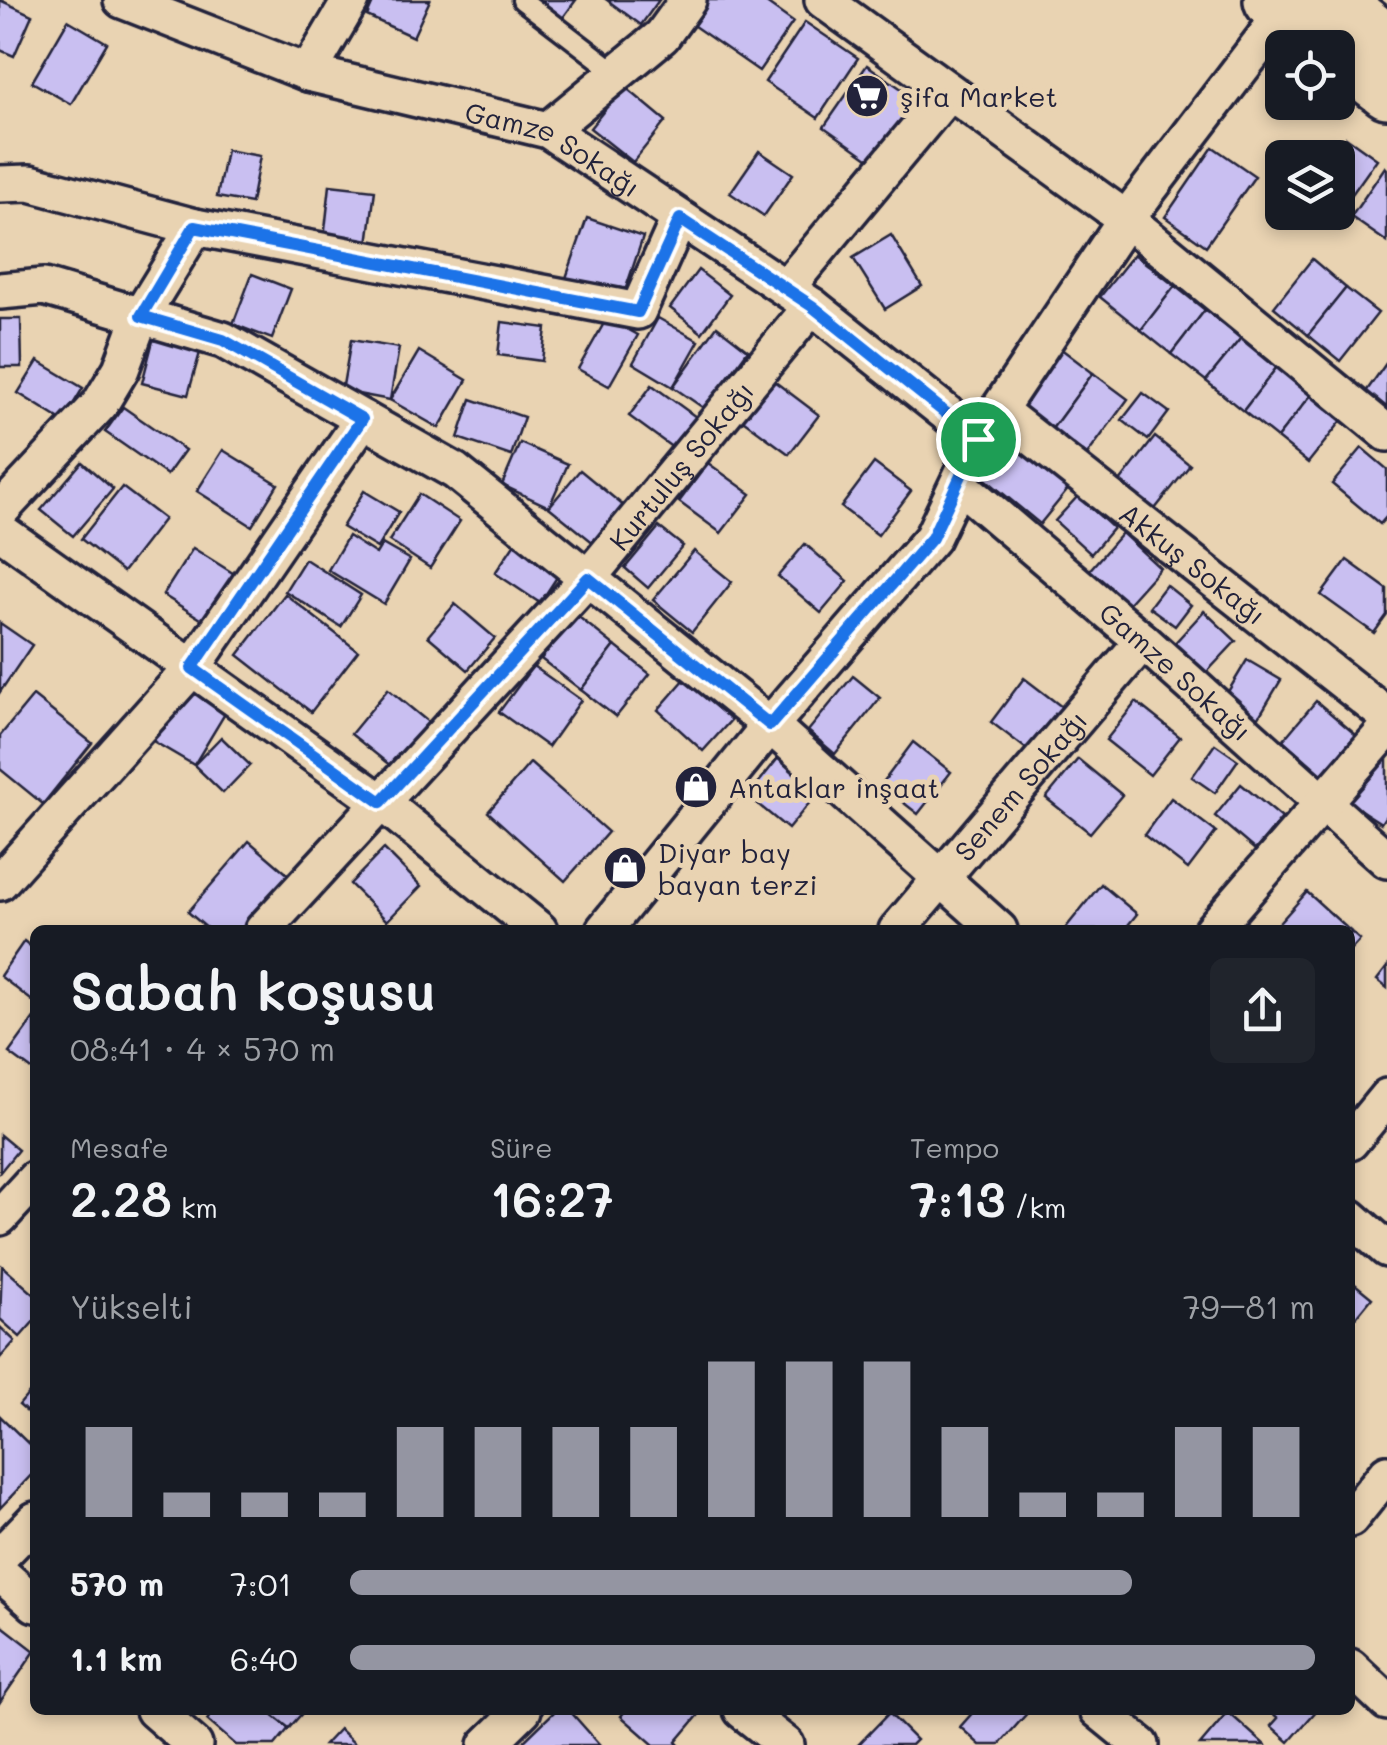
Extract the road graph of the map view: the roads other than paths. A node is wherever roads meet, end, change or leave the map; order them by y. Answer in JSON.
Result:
{"nodes":[{"id":1,"x":122,"y":0,"type":"edge"},
{"id":2,"x":350,"y":0,"type":"edge"},
{"id":3,"x":522,"y":0,"type":"edge"},
{"id":4,"x":688,"y":0,"type":"edge"},
{"id":5,"x":823,"y":0,"type":"edge"},
{"id":6,"x":1296,"y":2,"type":"edge"},
{"id":7,"x":1319,"y":30,"type":"edge"},
{"id":8,"x":1387,"y":43,"type":"edge"},
{"id":9,"x":1355,"y":65,"type":"edge"},
{"id":10,"x":617,"y":72,"type":"junction"},
{"id":11,"x":308,"y":73,"type":"junction"},
{"id":12,"x":1387,"y":90,"type":"edge"},
{"id":13,"x":949,"y":92,"type":"junction"},
{"id":14,"x":548,"y":130,"type":"junction"},
{"id":15,"x":0,"y":184,"type":"edge"},
{"id":16,"x":680,"y":219,"type":"junction"},
{"id":17,"x":1126,"y":219,"type":"junction"},
{"id":18,"x":194,"y":227,"type":"junction"},
{"id":19,"x":0,"y":291,"type":"edge"},
{"id":20,"x":799,"y":297,"type":"junction"},
{"id":21,"x":141,"y":316,"type":"junction"},
{"id":22,"x":362,"y":419,"type":"junction"},
{"id":23,"x":988,"y":424,"type":"junction"},
{"id":24,"x":1387,"y":433,"type":"edge"},
{"id":25,"x":960,"y":485,"type":"junction"},
{"id":26,"x":0,"y":511,"type":"edge"},
{"id":27,"x":0,"y":532,"type":"edge"},
{"id":28,"x":588,"y":578,"type":"junction"},
{"id":29,"x":1143,"y":641,"type":"junction"},
{"id":30,"x":192,"y":668,"type":"junction"},
{"id":31,"x":1387,"y":716,"type":"edge"},
{"id":32,"x":770,"y":725,"type":"junction"},
{"id":33,"x":1387,"y":729,"type":"edge"},
{"id":34,"x":381,"y":802,"type":"junction"},
{"id":35,"x":1319,"y":802,"type":"junction"},
{"id":36,"x":1387,"y":860,"type":"edge"},
{"id":37,"x":938,"y":880,"type":"junction"},
{"id":38,"x":0,"y":882,"type":"edge"},
{"id":39,"x":268,"y":925,"type":"edge"},
{"id":40,"x":533,"y":925,"type":"edge"},
{"id":41,"x":608,"y":925,"type":"edge"},
{"id":42,"x":901,"y":925,"type":"edge"},
{"id":43,"x":993,"y":925,"type":"edge"},
{"id":44,"x":1216,"y":925,"type":"edge"},
{"id":45,"x":1387,"y":1097,"type":"edge"},
{"id":46,"x":1355,"y":1136,"type":"edge"},
{"id":47,"x":30,"y":1185,"type":"edge"},
{"id":48,"x":0,"y":1218,"type":"edge"},
{"id":49,"x":1355,"y":1221,"type":"edge"},
{"id":50,"x":1387,"y":1249,"type":"edge"},
{"id":51,"x":1387,"y":1473,"type":"edge"},
{"id":52,"x":1355,"y":1513,"type":"edge"},
{"id":53,"x":30,"y":1525,"type":"edge"},
{"id":54,"x":0,"y":1556,"type":"edge"},
{"id":55,"x":0,"y":1574,"type":"edge"},
{"id":56,"x":30,"y":1600,"type":"edge"},
{"id":57,"x":1355,"y":1672,"type":"edge"},
{"id":58,"x":1387,"y":1702,"type":"edge"},
{"id":59,"x":163,"y":1715,"type":"edge"},
{"id":60,"x":518,"y":1715,"type":"edge"},
{"id":61,"x":748,"y":1715,"type":"edge"},
{"id":62,"x":1104,"y":1715,"type":"edge"},
{"id":63,"x":194,"y":1745,"type":"edge"},
{"id":64,"x":487,"y":1745,"type":"edge"},
{"id":65,"x":786,"y":1745,"type":"edge"},
{"id":66,"x":1141,"y":1745,"type":"edge"}],
"edges":[{"from":1,"to":11,"type":"street","name":"Gamze Sokağı"},
{"from":2,"to":11,"type":"street"},
{"from":3,"to":10,"type":"lane"},
{"from":4,"to":10,"type":"street"},
{"from":5,"to":13,"type":"street"},
{"from":6,"to":7,"type":"main road"},
{"from":6,"to":8,"type":"main road"},
{"from":6,"to":17,"type":"street"},
{"from":9,"to":12,"type":"main road"},
{"from":10,"to":14,"type":"street"},
{"from":11,"to":14,"type":"street","name":"Gamze Sokağı"},
{"from":13,"to":17,"type":"street"},
{"from":13,"to":20,"type":"street","name":"Kurtuluş Sokağı"},
{"from":14,"to":16,"type":"street","name":"Gamze Sokağı"},
{"from":15,"to":18,"type":"street"},
{"from":16,"to":18,"type":"street"},
{"from":16,"to":20,"type":"street","name":"Gamze Sokağı"},
{"from":17,"to":23,"type":"street"},
{"from":17,"to":24,"type":"street"},
{"from":18,"to":21,"type":"street"},
{"from":19,"to":21,"type":"street"},
{"from":20,"to":23,"type":"street","name":"Gamze Sokağı"},
{"from":20,"to":28,"type":"street","name":"Kurtuluş Sokağı"},
{"from":21,"to":22,"type":"street"},
{"from":21,"to":26,"type":"street"},
{"from":22,"to":28,"type":"street"},
{"from":22,"to":30,"type":"street"},
{"from":23,"to":25,"type":"street"},
{"from":23,"to":31,"type":"street","name":"Akkuş Sokağı"},
{"from":25,"to":29,"type":"street","name":"Gamze Sokağı"},
{"from":25,"to":32,"type":"street"},
{"from":27,"to":30,"type":"street"},
{"from":28,"to":32,"type":"street"},
{"from":28,"to":34,"type":"street","name":"Kurtuluş Sokağı"},
{"from":29,"to":35,"type":"street","name":"Gamze Sokağı"},
{"from":29,"to":37,"type":"street","name":"Senem Sokağı"},
{"from":30,"to":34,"type":"street"},
{"from":30,"to":38,"type":"street"},
{"from":32,"to":37,"type":"street"},
{"from":32,"to":41,"type":"street"},
{"from":33,"to":35,"type":"street"},
{"from":34,"to":39,"type":"street","name":"Kurtuluş Sokağı"},
{"from":34,"to":40,"type":"street"},
{"from":35,"to":36,"type":"street","name":"Gamze Sokağı"},
{"from":35,"to":44,"type":"street"},
{"from":37,"to":42,"type":"street","name":"Senem Sokağı"},
{"from":37,"to":43,"type":"street"},
{"from":45,"to":46,"type":"street"},
{"from":47,"to":48,"type":"street"},
{"from":49,"to":50,"type":"street"},
{"from":51,"to":52,"type":"street"},
{"from":53,"to":54,"type":"street"},
{"from":55,"to":56,"type":"street"},
{"from":57,"to":58,"type":"street"},
{"from":59,"to":63,"type":"street"},
{"from":60,"to":64,"type":"street"},
{"from":61,"to":65,"type":"street"},
{"from":62,"to":66,"type":"street"}]}
